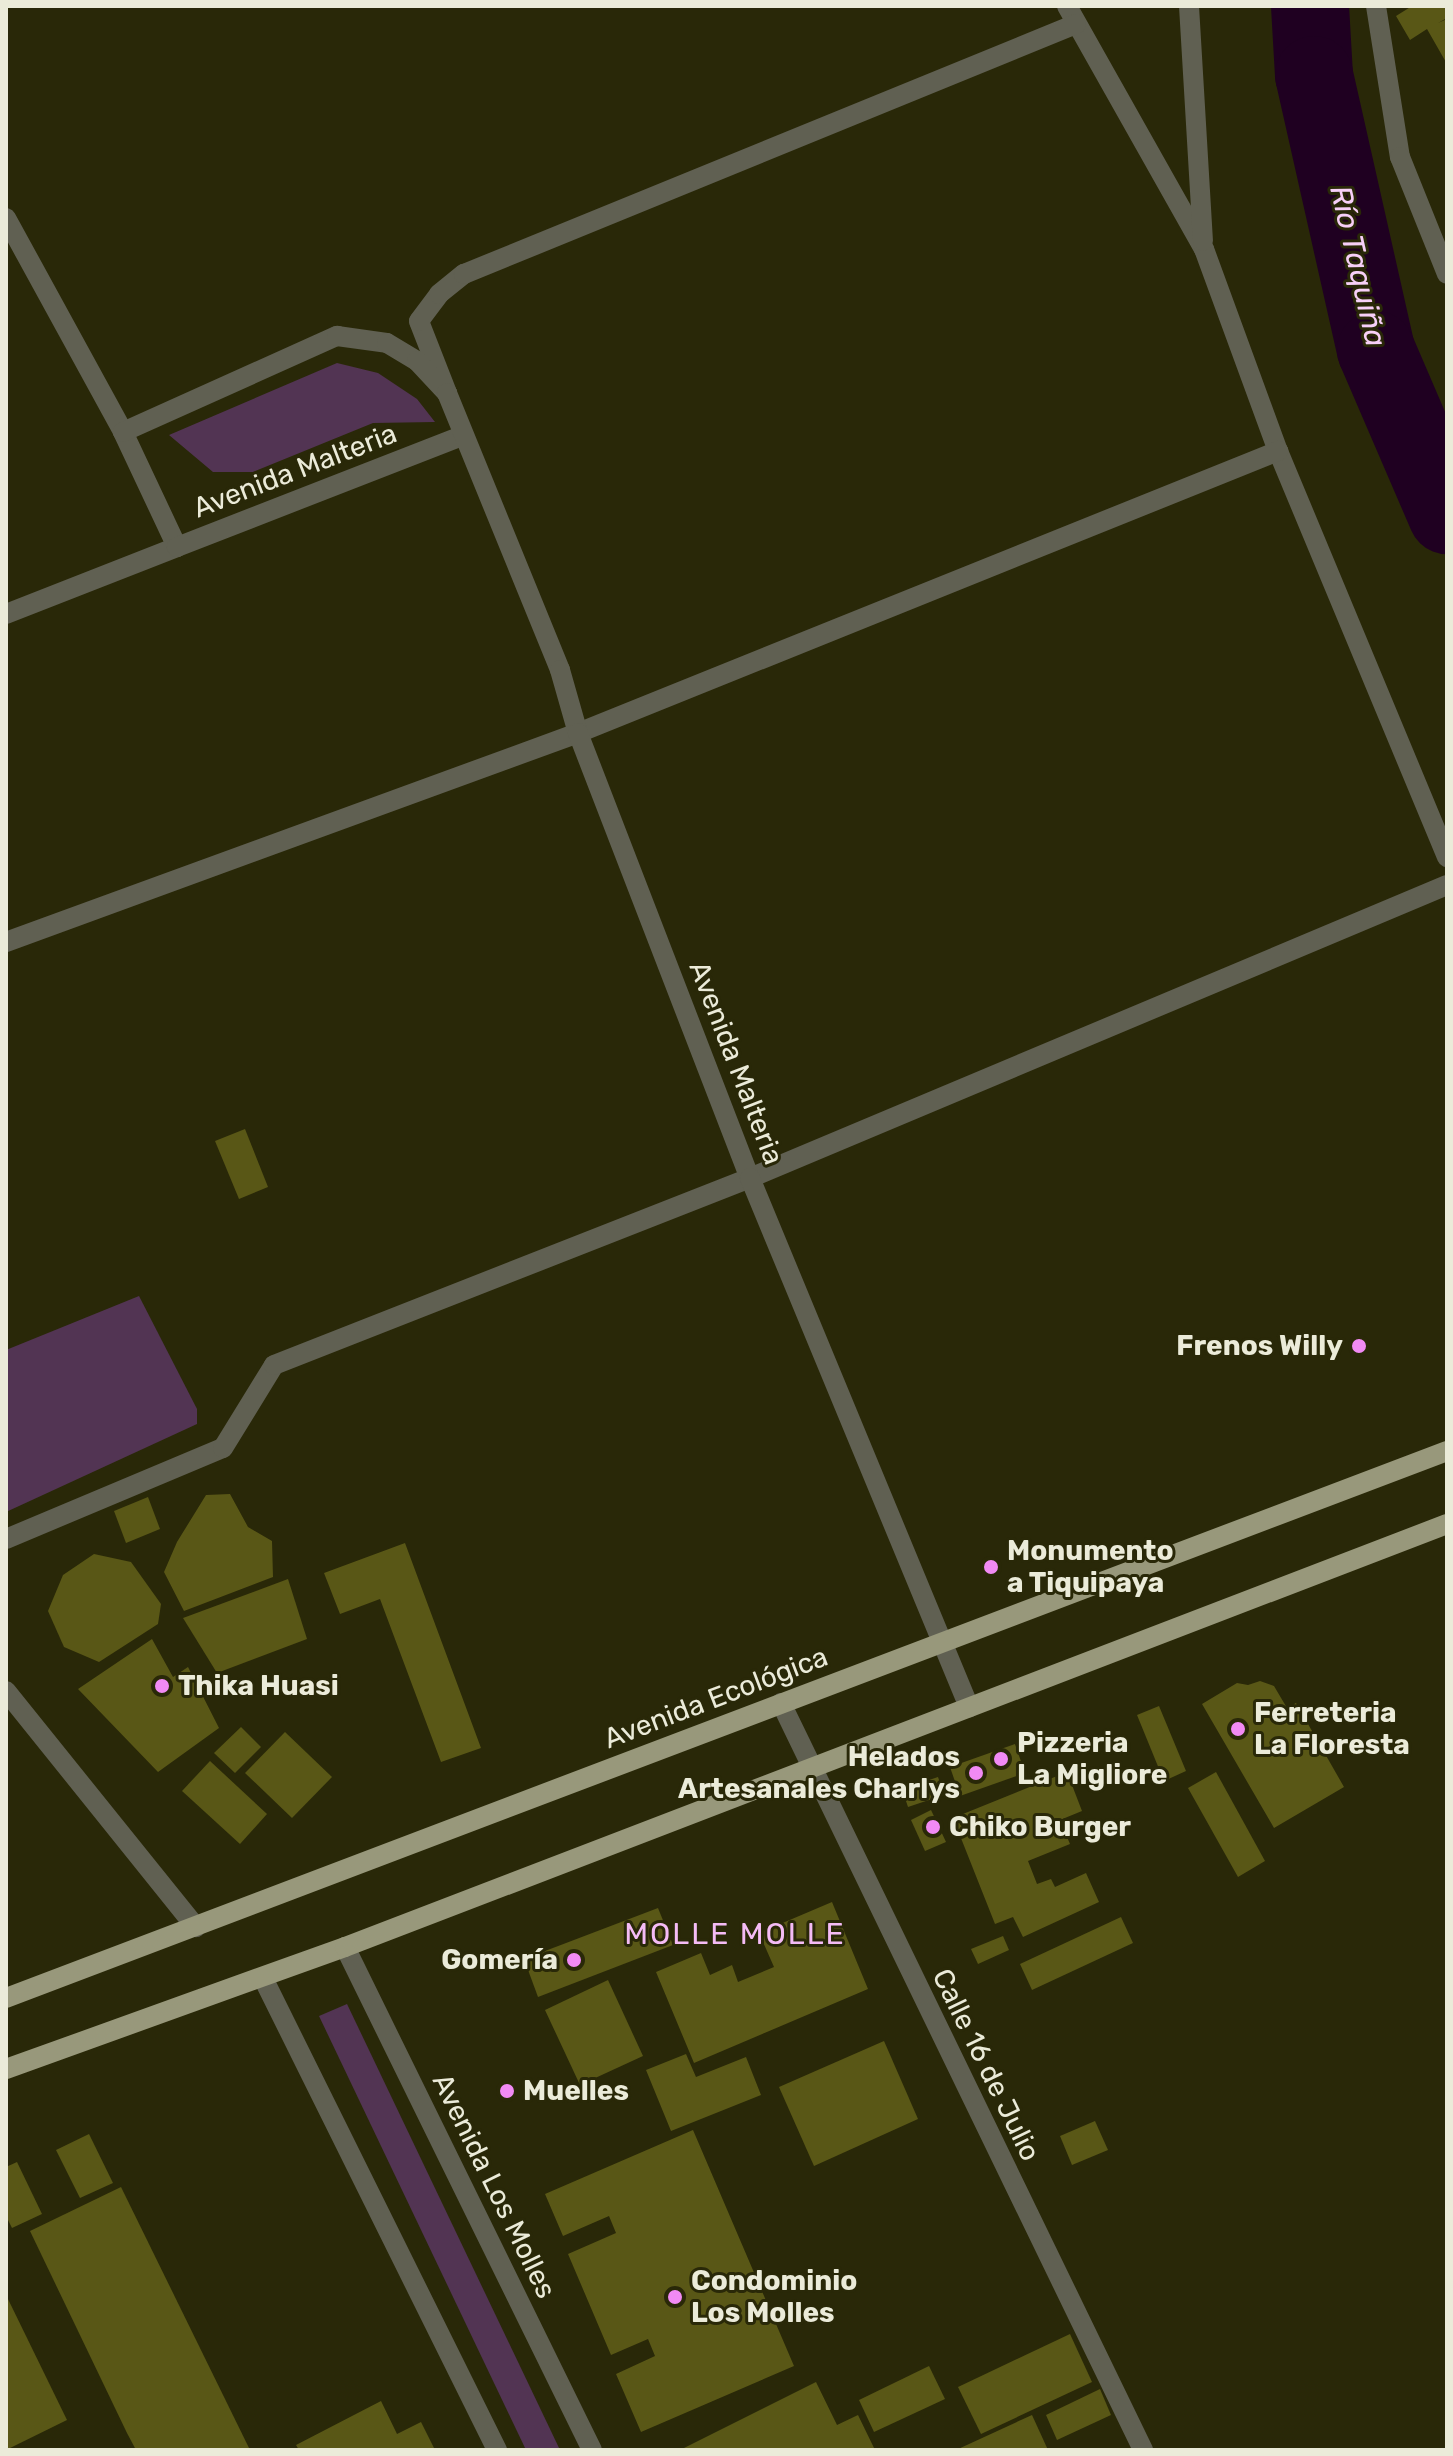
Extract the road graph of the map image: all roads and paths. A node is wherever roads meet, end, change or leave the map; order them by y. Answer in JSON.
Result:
{"nodes":[{"id":1,"x":1189,"y":6,"type":"edge"},
{"id":2,"x":1376,"y":6,"type":"edge"},
{"id":3,"x":1072,"y":15,"type":"edge"},
{"id":4,"x":6,"y":218,"type":"edge"},
{"id":5,"x":1204,"y":249,"type":"junction"},
{"id":6,"x":1447,"y":274,"type":"edge"},
{"id":7,"x":447,"y":393,"type":"junction"},
{"id":8,"x":123,"y":432,"type":"junction"},
{"id":9,"x":462,"y":436,"type":"junction"},
{"id":10,"x":1278,"y":451,"type":"junction"},
{"id":11,"x":177,"y":547,"type":"junction"},
{"id":12,"x":6,"y":614,"type":"edge"},
{"id":13,"x":578,"y":733,"type":"junction"},
{"id":14,"x":1447,"y":857,"type":"edge"},
{"id":15,"x":1447,"y":885,"type":"edge"},
{"id":16,"x":6,"y":942,"type":"edge"},
{"id":17,"x":750,"y":1178,"type":"junction"},
{"id":18,"x":1447,"y":1451,"type":"edge"},
{"id":19,"x":1447,"y":1524,"type":"edge"},
{"id":20,"x":6,"y":1539,"type":"edge"},
{"id":21,"x":943,"y":1640,"type":"junction"},
{"id":22,"x":6,"y":1691,"type":"edge"},
{"id":23,"x":781,"y":1703,"type":"junction"},
{"id":24,"x":969,"y":1707,"type":"junction"},
{"id":25,"x":809,"y":1767,"type":"junction"},
{"id":26,"x":196,"y":1927,"type":"junction"},
{"id":27,"x":345,"y":1947,"type":"junction"},
{"id":28,"x":263,"y":1978,"type":"junction"},
{"id":29,"x":6,"y":1998,"type":"edge"},
{"id":30,"x":6,"y":2069,"type":"edge"},
{"id":31,"x":497,"y":2450,"type":"edge"},
{"id":32,"x":592,"y":2450,"type":"edge"},
{"id":33,"x":1143,"y":2450,"type":"edge"}],
"edges":[{"from":1,"to":5,"type":"street"},
{"from":2,"to":6,"type":"street"},
{"from":3,"to":5,"type":"street"},
{"from":3,"to":7,"type":"street","name":"Avenida Malteria"},
{"from":4,"to":8,"type":"street","name":"Avenida Malteria"},
{"from":5,"to":10,"type":"street"},
{"from":7,"to":8,"type":"street","name":"Avenida Malteria"},
{"from":7,"to":9,"type":"street","name":"Avenida Malteria"},
{"from":8,"to":11,"type":"street","name":"Avenida Malteria"},
{"from":9,"to":11,"type":"street","name":"Avenida Malteria"},
{"from":9,"to":13,"type":"street","name":"Avenida Malteria"},
{"from":10,"to":13,"type":"street"},
{"from":10,"to":14,"type":"street"},
{"from":11,"to":12,"type":"street"},
{"from":13,"to":16,"type":"street"},
{"from":13,"to":17,"type":"street","name":"Avenida Malteria"},
{"from":15,"to":17,"type":"street"},
{"from":17,"to":20,"type":"street"},
{"from":17,"to":21,"type":"street","name":"Avenida Malteria"},
{"from":18,"to":21,"type":"main road","name":"Avenida Ecológica"},
{"from":19,"to":24,"type":"main road"},
{"from":21,"to":23,"type":"main road","name":"Avenida Ecológica"},
{"from":21,"to":24,"type":"street","name":"Avenida Malteria"},
{"from":22,"to":26,"type":"street"},
{"from":23,"to":25,"type":"street","name":"Calle 16 de Julio"},
{"from":23,"to":26,"type":"main road","name":"Avenida Ecológica"},
{"from":24,"to":25,"type":"main road"},
{"from":25,"to":27,"type":"main road"},
{"from":25,"to":33,"type":"street","name":"Calle 16 de Julio"},
{"from":26,"to":29,"type":"main road","name":"Avenida Ecológica"},
{"from":27,"to":28,"type":"main road"},
{"from":27,"to":32,"type":"street","name":"Avenida Los Molles"},
{"from":28,"to":30,"type":"main road"},
{"from":28,"to":31,"type":"street"}]}
